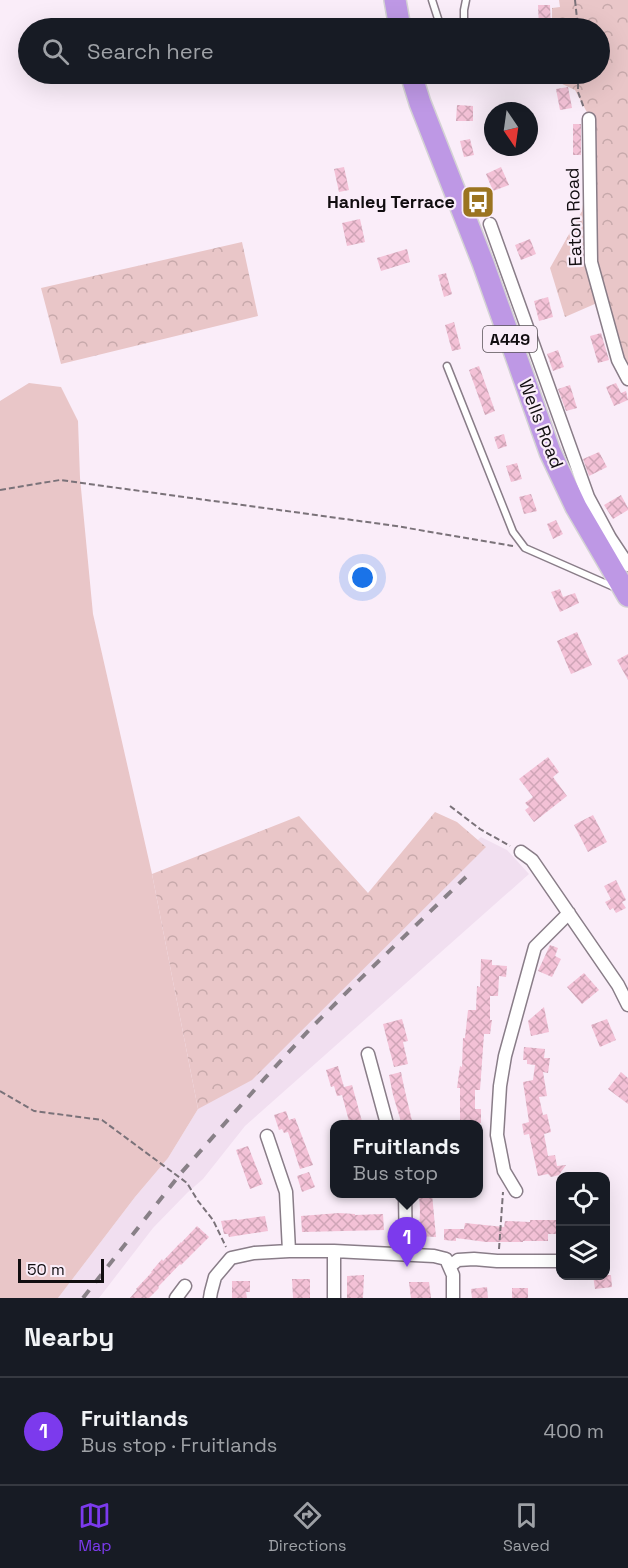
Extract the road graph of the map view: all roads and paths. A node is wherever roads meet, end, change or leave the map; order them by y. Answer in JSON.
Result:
{"nodes":[{"id":1,"x":395,"y":0,"type":"edge"},
{"id":2,"x":432,"y":0,"type":"edge"},
{"id":3,"x":466,"y":0,"type":"edge"},
{"id":4,"x":575,"y":0,"type":"edge"},
{"id":5,"x":398,"y":18,"type":"edge"},
{"id":6,"x":438,"y":18,"type":"edge"},
{"id":7,"x":464,"y":18,"type":"edge"},
{"id":8,"x":577,"y":18,"type":"edge"},
{"id":9,"x":414,"y":84,"type":"edge"},
{"id":10,"x":578,"y":84,"type":"edge"},
{"id":11,"x":589,"y":119,"type":"joint"},
{"id":12,"x":490,"y":224,"type":"dead end"},
{"id":13,"x":447,"y":366,"type":"dead end"},
{"id":14,"x":628,"y":379,"type":"edge"},
{"id":15,"x":0,"y":490,"type":"edge"},
{"id":16,"x":525,"y":548,"type":"junction"},
{"id":17,"x":628,"y":566,"type":"edge"},
{"id":18,"x":626,"y":594,"type":"edge"},
{"id":19,"x":450,"y":806,"type":"dead end"},
{"id":20,"x":520,"y":852,"type":"joint"},
{"id":21,"x":569,"y":913,"type":"junction"},
{"id":22,"x":628,"y":1005,"type":"edge"},
{"id":23,"x":368,"y":1054,"type":"dead end"},
{"id":24,"x":0,"y":1091,"type":"edge"},
{"id":25,"x":386,"y":1120,"type":"edge"},
{"id":26,"x":267,"y":1136,"type":"dead end"},
{"id":27,"x":504,"y":1171,"type":"junction"},
{"id":28,"x":516,"y":1191,"type":"dead end"},
{"id":29,"x":405,"y":1198,"type":"edge"},
{"id":30,"x":289,"y":1251,"type":"junction"},
{"id":31,"x":334,"y":1251,"type":"junction"},
{"id":32,"x":406,"y":1254,"type":"junction"},
{"id":33,"x":231,"y":1258,"type":"junction"},
{"id":34,"x":497,"y":1261,"type":"junction"},
{"id":35,"x":556,"y":1261,"type":"edge"},
{"id":36,"x":450,"y":1266,"type":"junction"},
{"id":37,"x":185,"y":1286,"type":"dead end"},
{"id":38,"x":176,"y":1298,"type":"edge"},
{"id":39,"x":210,"y":1298,"type":"edge"},
{"id":40,"x":334,"y":1298,"type":"edge"},
{"id":41,"x":453,"y":1298,"type":"edge"}],
"edges":[{"from":1,"to":5,"type":"highway"},
{"from":2,"to":6,"type":"lane"},
{"from":3,"to":7,"type":"lane"},
{"from":4,"to":8,"type":"path"},
{"from":9,"to":18,"type":"highway","name":"Wells Road","number":"A449"},
{"from":10,"to":11,"type":"path"},
{"from":11,"to":14,"type":"street","name":"Eaton Road"},
{"from":12,"to":17,"type":"street"},
{"from":13,"to":16,"type":"lane"},
{"from":15,"to":16,"type":"path"},
{"from":16,"to":18,"type":"lane"},
{"from":19,"to":20,"type":"path"},
{"from":20,"to":21,"type":"street"},
{"from":21,"to":22,"type":"street"},
{"from":21,"to":27,"type":"street"},
{"from":23,"to":25,"type":"street"},
{"from":24,"to":33,"type":"path"},
{"from":26,"to":30,"type":"street"},
{"from":27,"to":28,"type":"street"},
{"from":27,"to":34,"type":"path"},
{"from":29,"to":32,"type":"street"},
{"from":30,"to":31,"type":"street"},
{"from":30,"to":33,"type":"street"},
{"from":31,"to":32,"type":"street"},
{"from":31,"to":40,"type":"street"},
{"from":32,"to":36,"type":"street"},
{"from":33,"to":39,"type":"street"},
{"from":34,"to":35,"type":"street"},
{"from":34,"to":36,"type":"street"},
{"from":36,"to":41,"type":"street"},
{"from":37,"to":38,"type":"street"}]}
